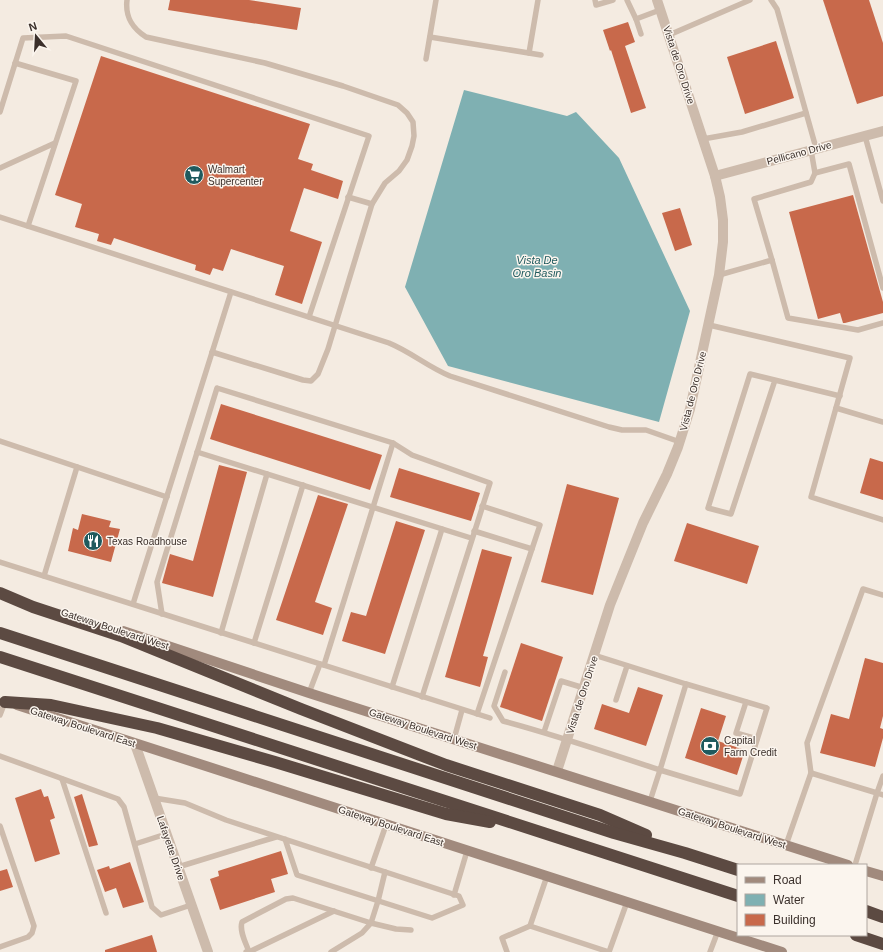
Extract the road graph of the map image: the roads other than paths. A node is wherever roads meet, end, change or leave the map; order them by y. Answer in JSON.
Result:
{"nodes":[{"id":1,"x":127,"y":0,"type":"edge"},
{"id":2,"x":436,"y":0,"type":"edge"},
{"id":3,"x":538,"y":0,"type":"edge"},
{"id":4,"x":595,"y":0,"type":"edge"},
{"id":5,"x":610,"y":0,"type":"edge"},
{"id":6,"x":627,"y":0,"type":"edge"},
{"id":7,"x":750,"y":0,"type":"edge"},
{"id":8,"x":771,"y":0,"type":"edge"},
{"id":9,"x":659,"y":5,"type":"edge"},
{"id":10,"x":636,"y":19,"type":"junction"},
{"id":11,"x":641,"y":34,"type":"dead end"},
{"id":12,"x":669,"y":35,"type":"junction"},
{"id":13,"x":430,"y":37,"type":"junction"},
{"id":14,"x":529,"y":53,"type":"junction"},
{"id":15,"x":541,"y":55,"type":"dead end"},
{"id":16,"x":426,"y":59,"type":"dead end"},
{"id":17,"x":15,"y":63,"type":"junction"},
{"id":18,"x":0,"y":112,"type":"edge"},
{"id":19,"x":806,"y":113,"type":"junction"},
{"id":20,"x":883,"y":131,"type":"edge"},
{"id":21,"x":865,"y":136,"type":"junction"},
{"id":22,"x":703,"y":139,"type":"junction"},
{"id":23,"x":56,"y":142,"type":"junction"},
{"id":24,"x":813,"y":149,"type":"junction"},
{"id":25,"x":0,"y":168,"type":"edge"},
{"id":26,"x":816,"y":174,"type":"junction"},
{"id":27,"x":715,"y":176,"type":"junction"},
{"id":28,"x":348,"y":197,"type":"junction"},
{"id":29,"x":883,"y":201,"type":"edge"},
{"id":30,"x":372,"y":204,"type":"junction"},
{"id":31,"x":0,"y":217,"type":"edge"},
{"id":32,"x":28,"y":226,"type":"junction"},
{"id":33,"x":772,"y":260,"type":"junction"},
{"id":34,"x":719,"y":275,"type":"junction"},
{"id":35,"x":883,"y":288,"type":"edge"},
{"id":36,"x":231,"y":292,"type":"junction"},
{"id":37,"x":309,"y":317,"type":"junction"},
{"id":38,"x":883,"y":323,"type":"edge"},
{"id":39,"x":708,"y":325,"type":"junction"},
{"id":40,"x":334,"y":326,"type":"junction"},
{"id":41,"x":212,"y":352,"type":"junction"},
{"id":42,"x":775,"y":380,"type":"junction"},
{"id":43,"x":840,"y":396,"type":"junction"},
{"id":44,"x":836,"y":408,"type":"junction"},
{"id":45,"x":883,"y":422,"type":"edge"},
{"id":46,"x":0,"y":441,"type":"edge"},
{"id":47,"x":680,"y":442,"type":"junction"},
{"id":48,"x":394,"y":443,"type":"junction"},
{"id":49,"x":197,"y":452,"type":"junction"},
{"id":50,"x":78,"y":467,"type":"junction"},
{"id":51,"x":267,"y":474,"type":"junction"},
{"id":52,"x":303,"y":485,"type":"junction"},
{"id":53,"x":167,"y":497,"type":"junction"},
{"id":54,"x":482,"y":506,"type":"junction"},
{"id":55,"x":372,"y":507,"type":"junction"},
{"id":56,"x":883,"y":520,"type":"edge"},
{"id":57,"x":442,"y":529,"type":"junction"},
{"id":58,"x":474,"y":531,"type":"junction"},
{"id":59,"x":471,"y":538,"type":"junction"},
{"id":60,"x":532,"y":549,"type":"junction"},
{"id":61,"x":0,"y":562,"type":"edge"},
{"id":62,"x":44,"y":576,"type":"junction"},
{"id":63,"x":0,"y":592,"type":"edge"},
{"id":64,"x":883,"y":595,"type":"edge"},
{"id":65,"x":133,"y":604,"type":"junction"},
{"id":66,"x":162,"y":614,"type":"junction"},
{"id":67,"x":0,"y":633,"type":"edge"},
{"id":68,"x":221,"y":633,"type":"junction"},
{"id":69,"x":254,"y":643,"type":"junction"},
{"id":70,"x":594,"y":655,"type":"junction"},
{"id":71,"x":0,"y":657,"type":"edge"},
{"id":72,"x":322,"y":665,"type":"junction"},
{"id":73,"x":627,"y":666,"type":"junction"},
{"id":74,"x":505,"y":672,"type":"dead end"},
{"id":75,"x":686,"y":684,"type":"junction"},
{"id":76,"x":392,"y":687,"type":"junction"},
{"id":77,"x":584,"y":688,"type":"junction"},
{"id":78,"x":309,"y":693,"type":"junction"},
{"id":79,"x":422,"y":697,"type":"junction"},
{"id":80,"x":616,"y":700,"type":"dead end"},
{"id":81,"x":3,"y":701,"type":"edge"},
{"id":82,"x":746,"y":702,"type":"junction"},
{"id":83,"x":462,"y":710,"type":"junction"},
{"id":84,"x":478,"y":714,"type":"junction"},
{"id":85,"x":0,"y":716,"type":"edge"},
{"id":86,"x":490,"y":718,"type":"dead end"},
{"id":87,"x":544,"y":732,"type":"junction"},
{"id":88,"x":454,"y":739,"type":"junction"},
{"id":89,"x":757,"y":739,"type":"junction"},
{"id":90,"x":567,"y":740,"type":"junction"},
{"id":91,"x":135,"y":744,"type":"junction"},
{"id":92,"x":0,"y":756,"type":"edge"},
{"id":93,"x":660,"y":770,"type":"junction"},
{"id":94,"x":557,"y":771,"type":"junction"},
{"id":95,"x":811,"y":773,"type":"junction"},
{"id":96,"x":883,"y":776,"type":"edge"},
{"id":97,"x":62,"y":779,"type":"junction"},
{"id":98,"x":880,"y":794,"type":"edge"},
{"id":99,"x":154,"y":798,"type":"junction"},
{"id":100,"x":650,"y":801,"type":"junction"},
{"id":101,"x":386,"y":825,"type":"junction"},
{"id":102,"x":0,"y":826,"type":"edge"},
{"id":103,"x":532,"y":829,"type":"junction"},
{"id":104,"x":166,"y":834,"type":"junction"},
{"id":105,"x":276,"y":837,"type":"junction"},
{"id":106,"x":285,"y":839,"type":"junction"},
{"id":107,"x":135,"y":844,"type":"junction"},
{"id":108,"x":786,"y":845,"type":"junction"},
{"id":109,"x":467,"y":851,"type":"junction"},
{"id":110,"x":685,"y":853,"type":"junction"},
{"id":111,"x":845,"y":864,"type":"edge"},
{"id":112,"x":855,"y":864,"type":"edge"},
{"id":113,"x":178,"y":867,"type":"junction"},
{"id":114,"x":371,"y":868,"type":"junction"},
{"id":115,"x":737,"y":870,"type":"edge"},
{"id":116,"x":867,"y":871,"type":"edge"},
{"id":117,"x":385,"y":872,"type":"junction"},
{"id":118,"x":547,"y":876,"type":"junction"},
{"id":119,"x":883,"y":876,"type":"edge"},
{"id":120,"x":454,"y":895,"type":"junction"},
{"id":121,"x":737,"y":896,"type":"edge"},
{"id":122,"x":378,"y":901,"type":"junction"},
{"id":123,"x":627,"y":902,"type":"junction"},
{"id":124,"x":191,"y":906,"type":"junction"},
{"id":125,"x":334,"y":911,"type":"junction"},
{"id":126,"x":867,"y":911,"type":"edge"},
{"id":127,"x":106,"y":913,"type":"dead end"},
{"id":128,"x":883,"y":917,"type":"edge"},
{"id":129,"x":371,"y":923,"type":"junction"},
{"id":130,"x":530,"y":926,"type":"junction"},
{"id":131,"x":411,"y":930,"type":"dead end"},
{"id":132,"x":718,"y":931,"type":"junction"},
{"id":133,"x":859,"y":936,"type":"edge"},
{"id":134,"x":883,"y":944,"type":"edge"},
{"id":135,"x":0,"y":947,"type":"edge"},
{"id":136,"x":208,"y":952,"type":"edge"},
{"id":137,"x":248,"y":952,"type":"edge"},
{"id":138,"x":331,"y":952,"type":"edge"},
{"id":139,"x":507,"y":952,"type":"edge"},
{"id":140,"x":609,"y":952,"type":"edge"},
{"id":141,"x":710,"y":952,"type":"edge"},
{"id":142,"x":782,"y":952,"type":"edge"}],
"edges":[{"from":1,"to":30,"type":"lane"},
{"from":2,"to":13,"type":"lane"},
{"from":3,"to":14,"type":"lane"},
{"from":4,"to":5,"type":"lane"},
{"from":6,"to":10,"type":"lane"},
{"from":7,"to":12,"type":"lane"},
{"from":8,"to":19,"type":"lane"},
{"from":9,"to":10,"type":"lane"},
{"from":9,"to":12,"type":"street","name":"Vista de Oro Drive"},
{"from":10,"to":11,"type":"lane"},
{"from":12,"to":22,"type":"street","name":"Vista de Oro Drive"},
{"from":13,"to":14,"type":"lane"},
{"from":13,"to":16,"type":"lane"},
{"from":14,"to":15,"type":"lane"},
{"from":17,"to":18,"type":"lane"},
{"from":17,"to":23,"type":"lane"},
{"from":17,"to":28,"type":"lane"},
{"from":19,"to":22,"type":"lane"},
{"from":19,"to":24,"type":"lane"},
{"from":20,"to":21,"type":"street","name":"Pellicano Drive"},
{"from":21,"to":24,"type":"street","name":"Pellicano Drive"},
{"from":21,"to":29,"type":"lane"},
{"from":22,"to":27,"type":"street","name":"Vista de Oro Drive"},
{"from":23,"to":25,"type":"lane"},
{"from":23,"to":32,"type":"lane"},
{"from":24,"to":26,"type":"lane"},
{"from":24,"to":27,"type":"street","name":"Pellicano Drive"},
{"from":26,"to":33,"type":"lane"},
{"from":26,"to":35,"type":"lane"},
{"from":27,"to":34,"type":"street","name":"Vista de Oro Drive"},
{"from":28,"to":30,"type":"lane"},
{"from":28,"to":37,"type":"lane"},
{"from":30,"to":40,"type":"lane"},
{"from":31,"to":32,"type":"lane"},
{"from":32,"to":36,"type":"lane"},
{"from":33,"to":34,"type":"lane"},
{"from":33,"to":38,"type":"lane"},
{"from":34,"to":39,"type":"street","name":"Vista de Oro Drive"},
{"from":36,"to":37,"type":"lane"},
{"from":36,"to":41,"type":"lane"},
{"from":37,"to":40,"type":"lane"},
{"from":39,"to":43,"type":"lane"},
{"from":39,"to":47,"type":"street","name":"Vista de Oro Drive"},
{"from":40,"to":41,"type":"lane"},
{"from":40,"to":47,"type":"lane"},
{"from":41,"to":53,"type":"lane"},
{"from":42,"to":42,"type":"lane"},
{"from":42,"to":43,"type":"lane"},
{"from":43,"to":44,"type":"lane"},
{"from":44,"to":45,"type":"lane"},
{"from":44,"to":56,"type":"lane"},
{"from":46,"to":50,"type":"lane"},
{"from":47,"to":70,"type":"street","name":"Vista de Oro Drive"},
{"from":48,"to":49,"type":"lane"},
{"from":48,"to":54,"type":"lane"},
{"from":48,"to":55,"type":"lane"},
{"from":49,"to":51,"type":"lane"},
{"from":49,"to":66,"type":"lane"},
{"from":50,"to":53,"type":"lane"},
{"from":50,"to":62,"type":"lane"},
{"from":51,"to":52,"type":"lane"},
{"from":51,"to":68,"type":"lane"},
{"from":52,"to":55,"type":"lane"},
{"from":52,"to":69,"type":"lane"},
{"from":53,"to":65,"type":"lane"},
{"from":54,"to":58,"type":"lane"},
{"from":54,"to":60,"type":"lane"},
{"from":55,"to":57,"type":"lane"},
{"from":55,"to":72,"type":"lane"},
{"from":57,"to":59,"type":"lane"},
{"from":57,"to":76,"type":"lane"},
{"from":58,"to":59,"type":"lane"},
{"from":58,"to":60,"type":"lane"},
{"from":59,"to":79,"type":"lane"},
{"from":60,"to":84,"type":"lane"},
{"from":61,"to":62,"type":"lane"},
{"from":62,"to":65,"type":"lane"},
{"from":63,"to":78,"type":"main road","name":"Gateway Boulevard West"},
{"from":63,"to":110,"type":"highway"},
{"from":64,"to":95,"type":"lane"},
{"from":65,"to":66,"type":"lane"},
{"from":66,"to":68,"type":"lane"},
{"from":67,"to":110,"type":"highway"},
{"from":68,"to":69,"type":"lane"},
{"from":69,"to":72,"type":"lane"},
{"from":70,"to":73,"type":"lane"},
{"from":70,"to":77,"type":"street","name":"Vista de Oro Drive"},
{"from":71,"to":103,"type":"highway"},
{"from":72,"to":76,"type":"lane"},
{"from":72,"to":78,"type":"lane"},
{"from":73,"to":75,"type":"lane"},
{"from":73,"to":80,"type":"lane"},
{"from":74,"to":87,"type":"lane"},
{"from":75,"to":82,"type":"lane"},
{"from":75,"to":93,"type":"lane"},
{"from":76,"to":79,"type":"lane"},
{"from":77,"to":87,"type":"lane"},
{"from":77,"to":90,"type":"street","name":"Vista de Oro Drive"},
{"from":78,"to":88,"type":"main road","name":"Gateway Boulevard West"},
{"from":79,"to":83,"type":"lane"},
{"from":81,"to":85,"type":"lane"},
{"from":81,"to":91,"type":"main road","name":"Gateway Boulevard East"},
{"from":81,"to":103,"type":"highway"},
{"from":82,"to":89,"type":"lane"},
{"from":82,"to":89,"type":"lane"},
{"from":83,"to":84,"type":"lane"},
{"from":83,"to":88,"type":"lane"},
{"from":84,"to":86,"type":"lane"},
{"from":87,"to":90,"type":"lane"},
{"from":88,"to":94,"type":"main road","name":"Gateway Boulevard West"},
{"from":89,"to":93,"type":"lane"},
{"from":90,"to":93,"type":"lane"},
{"from":90,"to":94,"type":"street","name":"Vista de Oro Drive"},
{"from":91,"to":99,"type":"street","name":"Lafayette Drive"},
{"from":91,"to":101,"type":"main road","name":"Gateway Boulevard East"},
{"from":92,"to":97,"type":"lane"},
{"from":93,"to":100,"type":"lane"},
{"from":94,"to":100,"type":"main road","name":"Gateway Boulevard West"},
{"from":95,"to":98,"type":"lane"},
{"from":95,"to":108,"type":"lane"},
{"from":96,"to":98,"type":"lane"},
{"from":97,"to":107,"type":"lane"},
{"from":97,"to":127,"type":"lane"},
{"from":98,"to":112,"type":"lane"},
{"from":99,"to":104,"type":"street","name":"Lafayette Drive"},
{"from":99,"to":105,"type":"lane"},
{"from":100,"to":108,"type":"main road","name":"Gateway Boulevard West"},
{"from":101,"to":109,"type":"main road","name":"Gateway Boulevard East"},
{"from":101,"to":114,"type":"lane"},
{"from":102,"to":135,"type":"lane"},
{"from":103,"to":121,"type":"highway"},
{"from":104,"to":107,"type":"lane"},
{"from":104,"to":113,"type":"street","name":"Lafayette Drive"},
{"from":105,"to":106,"type":"lane"},
{"from":105,"to":113,"type":"lane"},
{"from":106,"to":114,"type":"lane"},
{"from":106,"to":122,"type":"lane"},
{"from":107,"to":124,"type":"lane"},
{"from":108,"to":111,"type":"main road","name":"Gateway Boulevard West"},
{"from":109,"to":118,"type":"main road","name":"Gateway Boulevard East"},
{"from":109,"to":120,"type":"lane"},
{"from":110,"to":115,"type":"highway"},
{"from":113,"to":124,"type":"street","name":"Lafayette Drive"},
{"from":114,"to":117,"type":"lane"},
{"from":116,"to":119,"type":"main road"},
{"from":117,"to":120,"type":"lane"},
{"from":117,"to":122,"type":"lane"},
{"from":118,"to":123,"type":"main road","name":"Gateway Boulevard East"},
{"from":118,"to":130,"type":"lane"},
{"from":120,"to":122,"type":"lane"},
{"from":122,"to":129,"type":"lane"},
{"from":123,"to":132,"type":"main road","name":"Gateway Boulevard East"},
{"from":123,"to":140,"type":"lane"},
{"from":124,"to":136,"type":"street","name":"Lafayette Drive"},
{"from":125,"to":129,"type":"lane"},
{"from":125,"to":137,"type":"lane"},
{"from":125,"to":137,"type":"lane"},
{"from":126,"to":128,"type":"highway"},
{"from":129,"to":131,"type":"lane"},
{"from":129,"to":138,"type":"lane"},
{"from":130,"to":139,"type":"lane"},
{"from":130,"to":140,"type":"lane"},
{"from":132,"to":141,"type":"lane"},
{"from":132,"to":142,"type":"main road","name":"Gateway Boulevard East"},
{"from":133,"to":134,"type":"highway"}]}
